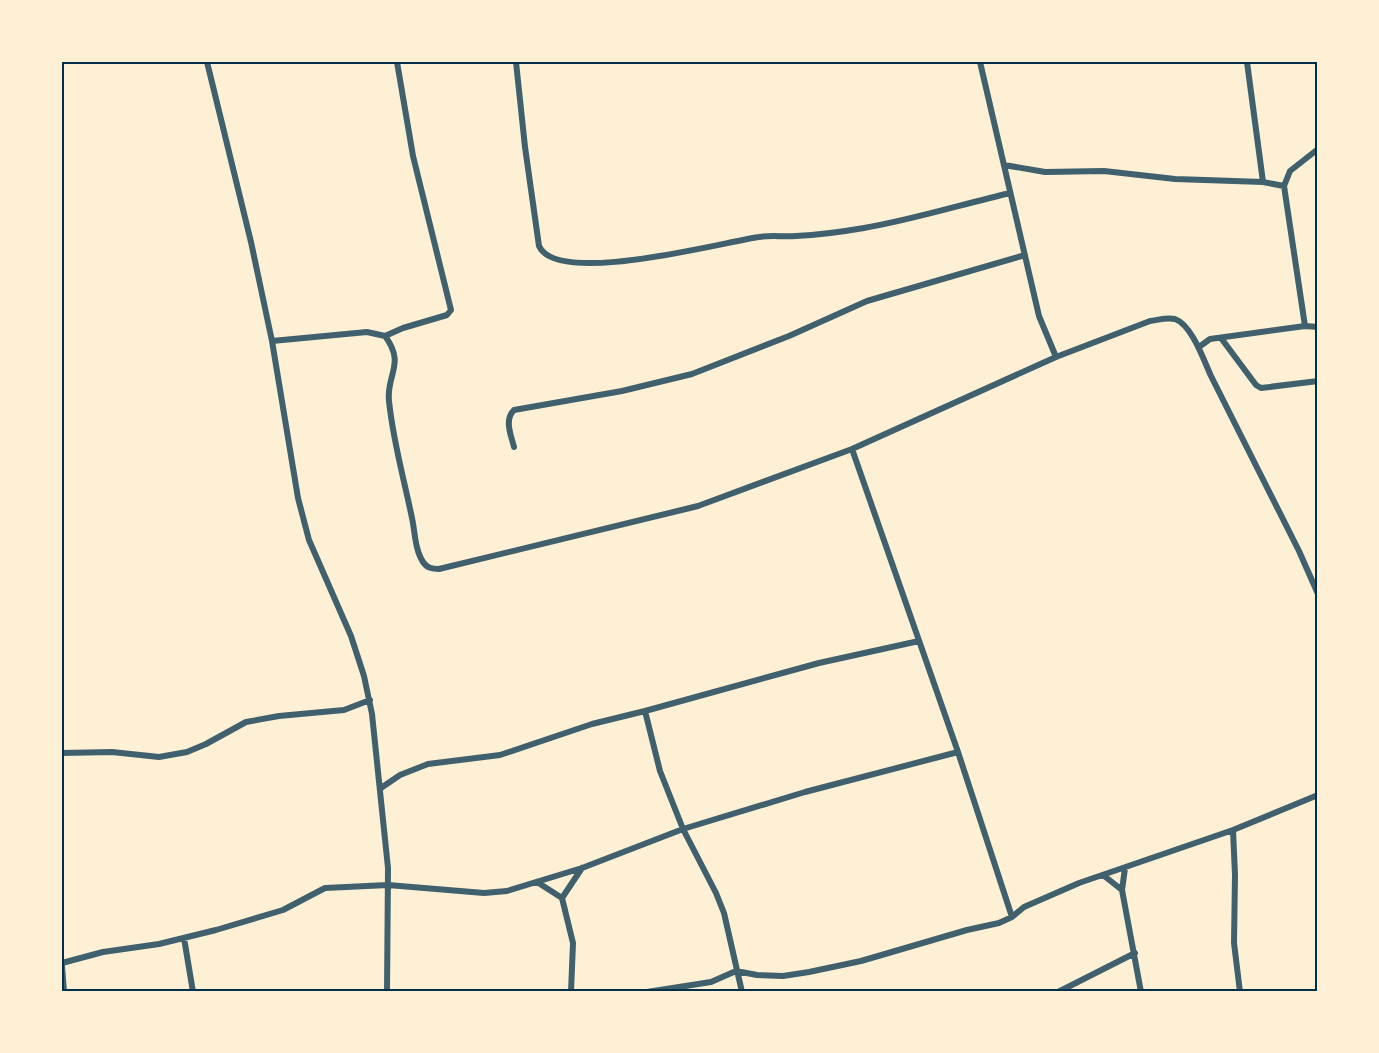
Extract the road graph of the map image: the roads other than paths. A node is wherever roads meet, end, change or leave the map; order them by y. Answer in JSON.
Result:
{"nodes":[{"id":1,"x":207,"y":62,"type":"edge"},
{"id":2,"x":397,"y":62,"type":"edge"},
{"id":3,"x":516,"y":62,"type":"edge"},
{"id":4,"x":980,"y":62,"type":"edge"},
{"id":5,"x":1248,"y":62,"type":"edge"},
{"id":6,"x":1317,"y":149,"type":"edge"},
{"id":7,"x":1005,"y":165,"type":"junction"},
{"id":8,"x":1263,"y":182,"type":"junction"},
{"id":9,"x":1284,"y":186,"type":"junction"},
{"id":10,"x":1010,"y":193,"type":"junction"},
{"id":11,"x":1025,"y":255,"type":"junction"},
{"id":12,"x":1305,"y":326,"type":"junction"},
{"id":13,"x":1317,"y":327,"type":"edge"},
{"id":14,"x":385,"y":336,"type":"junction"},
{"id":15,"x":1221,"y":338,"type":"junction"},
{"id":16,"x":272,"y":341,"type":"junction"},
{"id":17,"x":1198,"y":347,"type":"junction"},
{"id":18,"x":1056,"y":357,"type":"junction"},
{"id":19,"x":1317,"y":381,"type":"edge"},
{"id":20,"x":514,"y":447,"type":"dead end"},
{"id":21,"x":852,"y":449,"type":"junction"},
{"id":22,"x":1317,"y":593,"type":"edge"},
{"id":23,"x":919,"y":641,"type":"junction"},
{"id":24,"x":370,"y":700,"type":"junction"},
{"id":25,"x":645,"y":711,"type":"junction"},
{"id":26,"x":958,"y":752,"type":"junction"},
{"id":27,"x":62,"y":753,"type":"edge"},
{"id":28,"x":381,"y":788,"type":"junction"},
{"id":29,"x":1317,"y":795,"type":"edge"},
{"id":30,"x":683,"y":829,"type":"junction"},
{"id":31,"x":1233,"y":830,"type":"junction"},
{"id":32,"x":582,"y":868,"type":"junction"},
{"id":33,"x":1125,"y":868,"type":"junction"},
{"id":34,"x":1103,"y":875,"type":"junction"},
{"id":35,"x":537,"y":882,"type":"junction"},
{"id":36,"x":388,"y":885,"type":"junction"},
{"id":37,"x":1122,"y":890,"type":"junction"},
{"id":38,"x":562,"y":898,"type":"junction"},
{"id":39,"x":1012,"y":917,"type":"junction"},
{"id":40,"x":184,"y":938,"type":"junction"},
{"id":41,"x":1135,"y":953,"type":"junction"},
{"id":42,"x":62,"y":964,"type":"edge"},
{"id":43,"x":736,"y":971,"type":"junction"},
{"id":44,"x":650,"y":991,"type":"edge"},
{"id":45,"x":64,"y":992,"type":"edge"},
{"id":46,"x":193,"y":992,"type":"edge"},
{"id":47,"x":387,"y":992,"type":"edge"},
{"id":48,"x":571,"y":992,"type":"edge"},
{"id":49,"x":742,"y":992,"type":"edge"},
{"id":50,"x":1058,"y":992,"type":"edge"},
{"id":51,"x":1141,"y":992,"type":"edge"},
{"id":52,"x":1240,"y":992,"type":"edge"}],
"edges":[{"from":1,"to":16,"type":"street"},
{"from":2,"to":14,"type":"street"},
{"from":3,"to":10,"type":"street"},
{"from":4,"to":7,"type":"street"},
{"from":5,"to":8,"type":"street"},
{"from":6,"to":9,"type":"street"},
{"from":7,"to":8,"type":"street"},
{"from":7,"to":10,"type":"street"},
{"from":8,"to":9,"type":"street"},
{"from":9,"to":12,"type":"street"},
{"from":10,"to":11,"type":"street"},
{"from":11,"to":18,"type":"street"},
{"from":11,"to":20,"type":"street"},
{"from":12,"to":13,"type":"street"},
{"from":12,"to":15,"type":"street"},
{"from":14,"to":16,"type":"street"},
{"from":14,"to":21,"type":"street"},
{"from":15,"to":17,"type":"street"},
{"from":15,"to":19,"type":"street"},
{"from":16,"to":24,"type":"street"},
{"from":17,"to":18,"type":"street"},
{"from":17,"to":22,"type":"street"},
{"from":18,"to":21,"type":"street"},
{"from":21,"to":23,"type":"street"},
{"from":23,"to":25,"type":"street"},
{"from":23,"to":26,"type":"street"},
{"from":24,"to":27,"type":"street"},
{"from":24,"to":28,"type":"street"},
{"from":25,"to":28,"type":"street"},
{"from":25,"to":30,"type":"street"},
{"from":26,"to":30,"type":"street"},
{"from":26,"to":39,"type":"street"},
{"from":28,"to":36,"type":"street"},
{"from":29,"to":31,"type":"street"},
{"from":30,"to":32,"type":"street"},
{"from":30,"to":43,"type":"street"},
{"from":31,"to":33,"type":"street"},
{"from":31,"to":52,"type":"street"},
{"from":32,"to":35,"type":"street"},
{"from":32,"to":38,"type":"street"},
{"from":33,"to":34,"type":"street"},
{"from":33,"to":37,"type":"street"},
{"from":34,"to":37,"type":"street"},
{"from":34,"to":39,"type":"street"},
{"from":35,"to":36,"type":"street"},
{"from":35,"to":38,"type":"street"},
{"from":36,"to":40,"type":"street"},
{"from":36,"to":47,"type":"street"},
{"from":37,"to":41,"type":"street"},
{"from":38,"to":48,"type":"street"},
{"from":39,"to":43,"type":"street"},
{"from":40,"to":42,"type":"street"},
{"from":40,"to":46,"type":"street"},
{"from":41,"to":50,"type":"street"},
{"from":41,"to":51,"type":"street"},
{"from":42,"to":45,"type":"street"},
{"from":43,"to":44,"type":"street"},
{"from":43,"to":49,"type":"street"}]}
